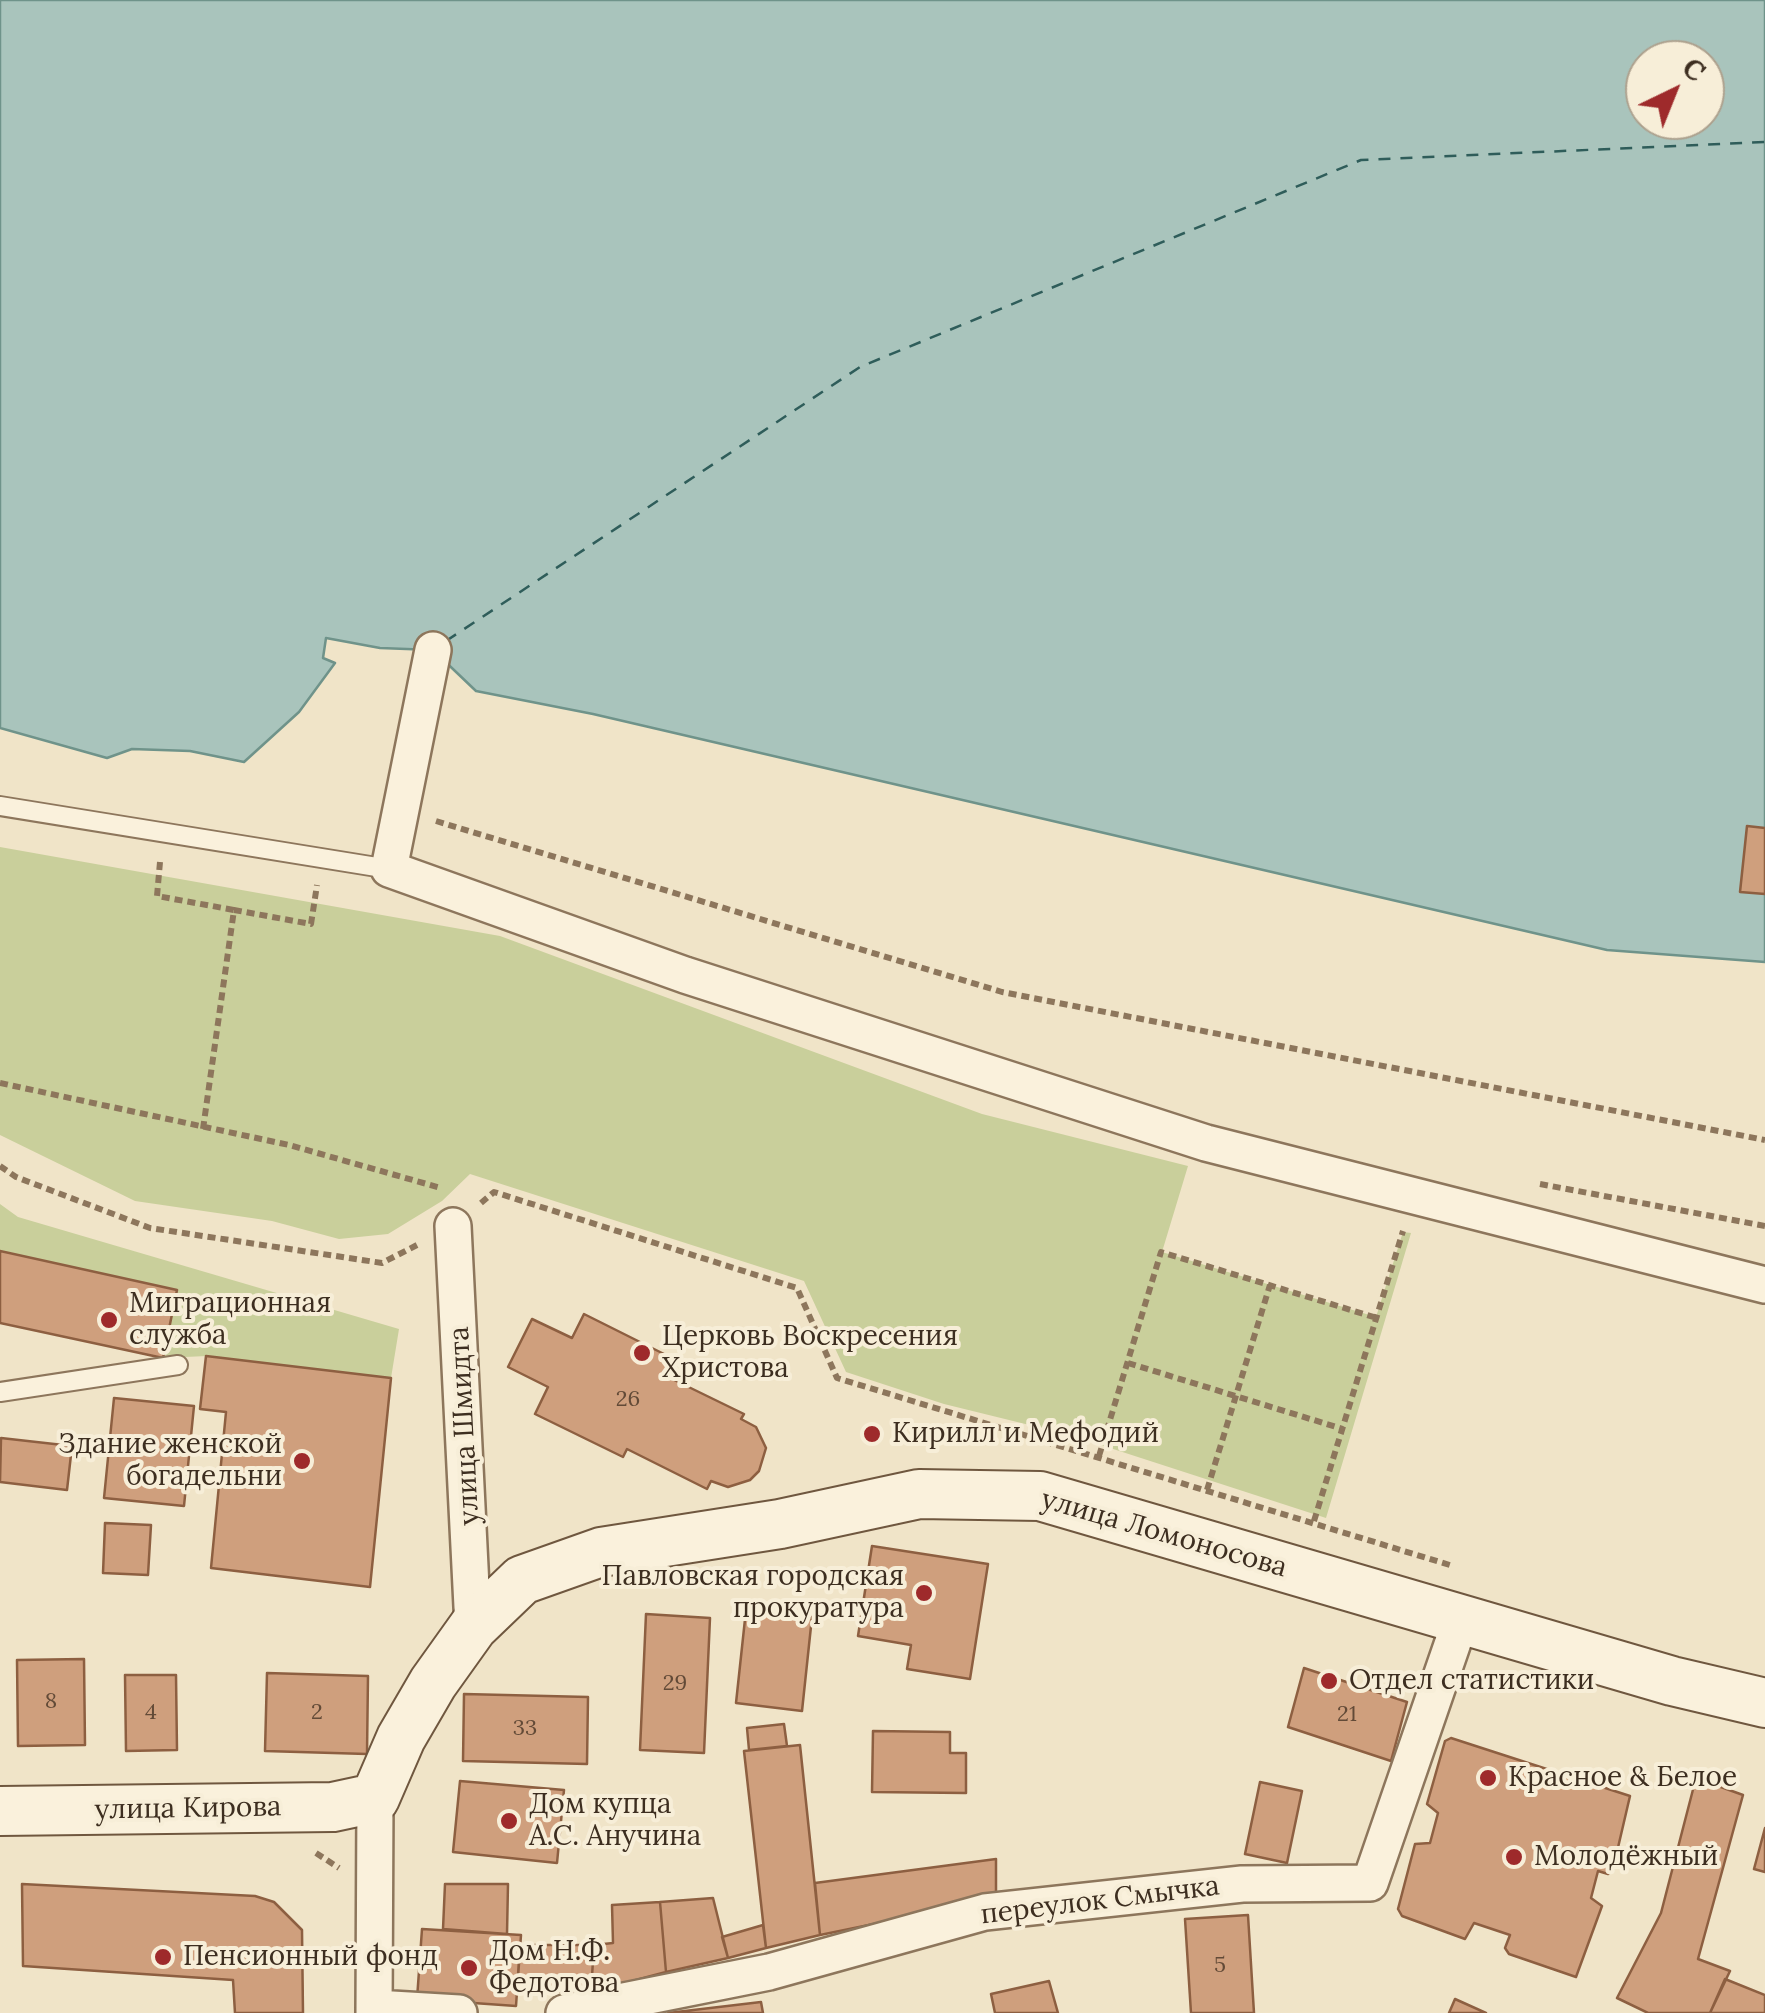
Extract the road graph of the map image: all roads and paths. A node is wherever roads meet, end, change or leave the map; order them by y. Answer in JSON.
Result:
{"nodes":[{"id":1,"x":433,"y":650,"type":"dead end"},
{"id":2,"x":0,"y":806,"type":"edge"},
{"id":3,"x":401,"y":811,"type":"junction"},
{"id":4,"x":389,"y":870,"type":"junction"},
{"id":5,"x":157,"y":896,"type":"dead end"},
{"id":6,"x":234,"y":910,"type":"junction"},
{"id":7,"x":311,"y":924,"type":"dead end"},
{"id":8,"x":0,"y":1083,"type":"edge"},
{"id":9,"x":203,"y":1129,"type":"junction"},
{"id":10,"x":1765,"y":1140,"type":"edge"},
{"id":11,"x":0,"y":1166,"type":"edge"},
{"id":12,"x":1537,"y":1184,"type":"dead end"},
{"id":13,"x":1406,"y":1198,"type":"junction"},
{"id":14,"x":456,"y":1210,"type":"junction"},
{"id":15,"x":1765,"y":1226,"type":"edge"},
{"id":16,"x":1270,"y":1285,"type":"junction"},
{"id":17,"x":1765,"y":1285,"type":"edge"},
{"id":18,"x":1377,"y":1318,"type":"junction"},
{"id":19,"x":1128,"y":1362,"type":"junction"},
{"id":20,"x":178,"y":1364,"type":"dead end"},
{"id":21,"x":0,"y":1392,"type":"edge"},
{"id":22,"x":1236,"y":1396,"type":"junction"},
{"id":23,"x":1343,"y":1429,"type":"junction"},
{"id":24,"x":1099,"y":1456,"type":"junction"},
{"id":25,"x":1207,"y":1490,"type":"junction"},
{"id":26,"x":1314,"y":1521,"type":"junction"},
{"id":27,"x":1462,"y":1569,"type":"dead end"},
{"id":28,"x":1461,"y":1619,"type":"junction"},
{"id":29,"x":473,"y":1626,"type":"junction"},
{"id":30,"x":1765,"y":1703,"type":"edge"},
{"id":31,"x":375,"y":1798,"type":"junction"},
{"id":32,"x":0,"y":1811,"type":"edge"},
{"id":33,"x":297,"y":1852,"type":"dead end"},
{"id":34,"x":342,"y":1880,"type":"dead end"},
{"id":35,"x":374,"y":2010,"type":"edge"},
{"id":36,"x":459,"y":2013,"type":"edge"},
{"id":37,"x":564,"y":2013,"type":"edge"}],
"edges":[{"from":1,"to":3,"type":"street"},
{"from":2,"to":4,"type":"lane"},
{"from":3,"to":4,"type":"street"},
{"from":3,"to":10,"type":"path"},
{"from":4,"to":13,"type":"street"},
{"from":5,"to":6,"type":"path"},
{"from":6,"to":7,"type":"path"},
{"from":6,"to":9,"type":"path"},
{"from":8,"to":9,"type":"path"},
{"from":9,"to":14,"type":"path"},
{"from":11,"to":14,"type":"path"},
{"from":12,"to":15,"type":"path"},
{"from":13,"to":17,"type":"street"},
{"from":13,"to":18,"type":"path"},
{"from":14,"to":24,"type":"path"},
{"from":14,"to":29,"type":"street","name":"улица Шмидта"},
{"from":16,"to":18,"type":"path"},
{"from":16,"to":19,"type":"path"},
{"from":16,"to":22,"type":"path"},
{"from":18,"to":23,"type":"path"},
{"from":19,"to":22,"type":"path"},
{"from":19,"to":24,"type":"path"},
{"from":20,"to":21,"type":"lane"},
{"from":22,"to":23,"type":"path"},
{"from":22,"to":25,"type":"path"},
{"from":23,"to":26,"type":"path"},
{"from":24,"to":25,"type":"path"},
{"from":25,"to":26,"type":"path"},
{"from":26,"to":27,"type":"path"},
{"from":28,"to":29,"type":"street","name":"улица Ломоносова"},
{"from":28,"to":30,"type":"street","name":"улица Ломоносова"},
{"from":28,"to":37,"type":"street","name":"переулок Смычка"},
{"from":29,"to":31,"type":"street","name":"улица Ломоносова"},
{"from":31,"to":32,"type":"street","name":"улица Кирова"},
{"from":31,"to":35,"type":"street"},
{"from":33,"to":34,"type":"path"},
{"from":35,"to":36,"type":"street"}]}
